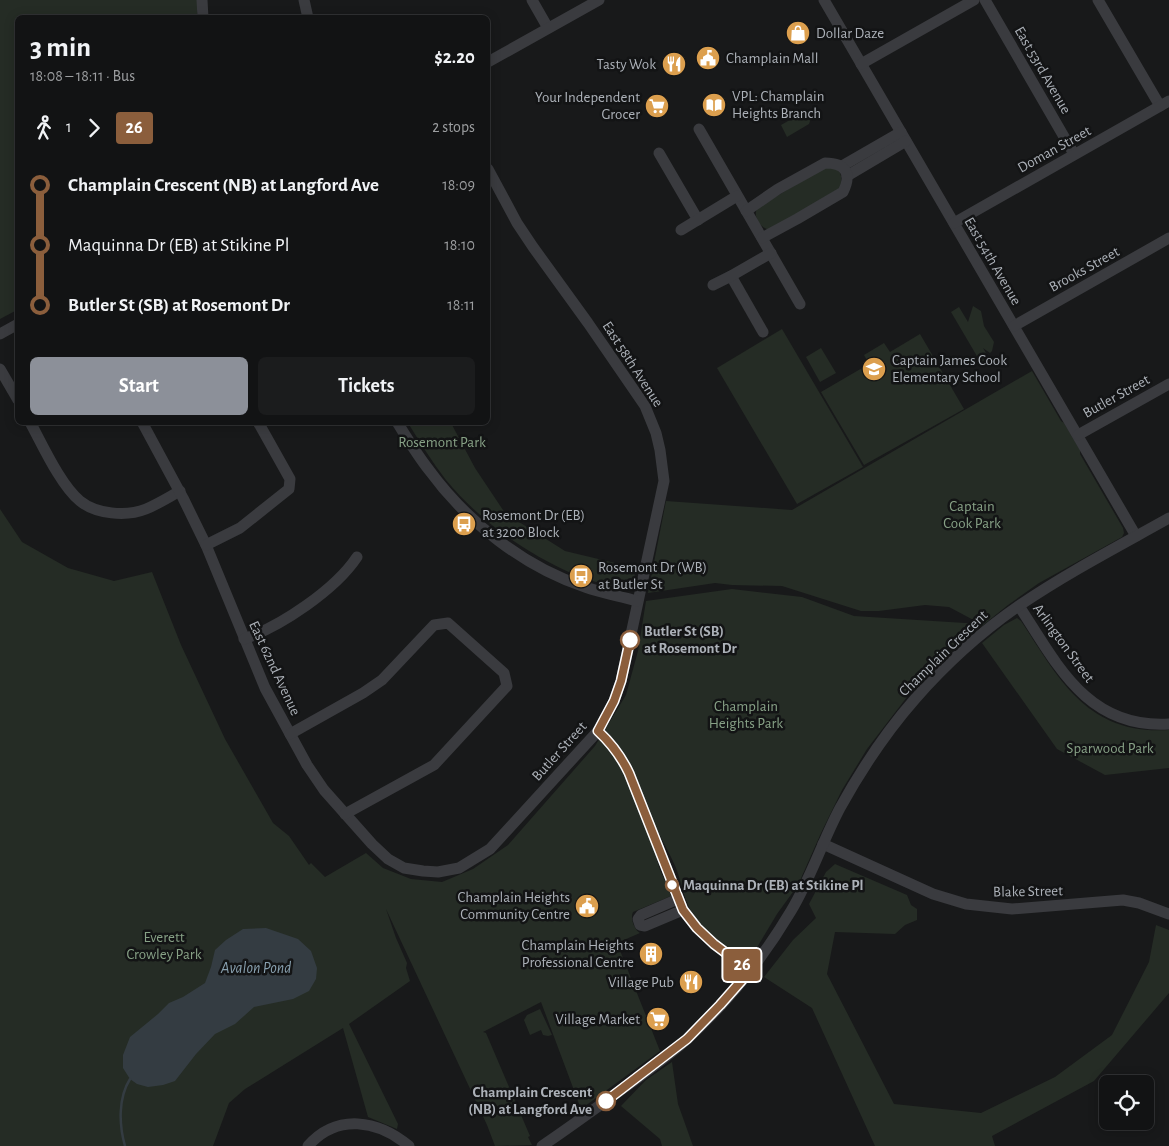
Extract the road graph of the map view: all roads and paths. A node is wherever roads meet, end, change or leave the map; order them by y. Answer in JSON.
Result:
{"nodes":[{"id":1,"x":202,"y":0,"type":"edge"},
{"id":2,"x":304,"y":0,"type":"edge"},
{"id":3,"x":532,"y":0,"type":"edge"},
{"id":4,"x":599,"y":0,"type":"edge"},
{"id":5,"x":824,"y":0,"type":"edge"},
{"id":6,"x":985,"y":0,"type":"edge"},
{"id":7,"x":1098,"y":0,"type":"edge"},
{"id":8,"x":969,"y":1,"type":"edge"},
{"id":9,"x":203,"y":15,"type":"edge"},
{"id":10,"x":307,"y":15,"type":"edge"},
{"id":11,"x":548,"y":28,"type":"junction"},
{"id":12,"x":490,"y":61,"type":"edge"},
{"id":13,"x":861,"y":64,"type":"junction"},
{"id":14,"x":1165,"y":103,"type":"edge"},
{"id":15,"x":698,"y":129,"type":"dead end"},
{"id":16,"x":904,"y":137,"type":"junction"},
{"id":17,"x":659,"y":153,"type":"dead end"},
{"id":18,"x":1074,"y":154,"type":"junction"},
{"id":19,"x":845,"y":171,"type":"junction"},
{"id":20,"x":490,"y":173,"type":"edge"},
{"id":21,"x":737,"y":196,"type":"junction"},
{"id":22,"x":746,"y":211,"type":"junction"},
{"id":23,"x":698,"y":220,"type":"junction"},
{"id":24,"x":954,"y":222,"type":"junction"},
{"id":25,"x":681,"y":230,"type":"dead end"},
{"id":26,"x":762,"y":238,"type":"junction"},
{"id":27,"x":1169,"y":238,"type":"edge"},
{"id":28,"x":770,"y":253,"type":"junction"},
{"id":29,"x":731,"y":276,"type":"junction"},
{"id":30,"x":713,"y":284,"type":"dead end"},
{"id":31,"x":800,"y":304,"type":"dead end"},
{"id":32,"x":15,"y":326,"type":"edge"},
{"id":33,"x":1014,"y":326,"type":"junction"},
{"id":34,"x":763,"y":332,"type":"dead end"},
{"id":35,"x":0,"y":334,"type":"edge"},
{"id":36,"x":0,"y":369,"type":"edge"},
{"id":37,"x":1169,"y":384,"type":"edge"},
{"id":38,"x":15,"y":395,"type":"edge"},
{"id":39,"x":32,"y":425,"type":"edge"},
{"id":40,"x":144,"y":425,"type":"edge"},
{"id":41,"x":260,"y":425,"type":"edge"},
{"id":42,"x":399,"y":425,"type":"edge"},
{"id":43,"x":1078,"y":435,"type":"junction"},
{"id":44,"x":180,"y":491,"type":"junction"},
{"id":45,"x":1169,"y":518,"type":"edge"},
{"id":46,"x":1136,"y":536,"type":"junction"},
{"id":47,"x":206,"y":545,"type":"junction"},
{"id":48,"x":357,"y":557,"type":"dead end"},
{"id":49,"x":637,"y":601,"type":"junction"},
{"id":50,"x":1019,"y":606,"type":"junction"},
{"id":51,"x":244,"y":639,"type":"junction"},
{"id":52,"x":1169,"y":724,"type":"edge"},
{"id":53,"x":598,"y":731,"type":"junction"},
{"id":54,"x":290,"y":734,"type":"junction"},
{"id":55,"x":345,"y":814,"type":"junction"},
{"id":56,"x":823,"y":844,"type":"junction"},
{"id":57,"x":438,"y":872,"type":"joint"},
{"id":58,"x":1169,"y":914,"type":"edge"},
{"id":59,"x":750,"y":971,"type":"junction"},
{"id":60,"x":308,"y":1146,"type":"edge"},
{"id":61,"x":409,"y":1146,"type":"edge"},
{"id":62,"x":542,"y":1146,"type":"edge"}],
"edges":[{"from":1,"to":9,"type":"street"},
{"from":2,"to":10,"type":"street"},
{"from":3,"to":11,"type":"street"},
{"from":4,"to":11,"type":"street"},
{"from":5,"to":13,"type":"street","name":"East 54th Avenue"},
{"from":6,"to":18,"type":"street","name":"East 53rd Avenue"},
{"from":7,"to":14,"type":"street"},
{"from":8,"to":13,"type":"street"},
{"from":11,"to":12,"type":"street"},
{"from":13,"to":16,"type":"street","name":"East 54th Avenue"},
{"from":14,"to":18,"type":"street","name":"Doman Street"},
{"from":15,"to":21,"type":"street"},
{"from":16,"to":19,"type":"street"},
{"from":16,"to":24,"type":"street","name":"East 54th Avenue"},
{"from":17,"to":23,"type":"street"},
{"from":18,"to":24,"type":"street","name":"Doman Street"},
{"from":19,"to":22,"type":"street"},
{"from":19,"to":26,"type":"street"},
{"from":20,"to":49,"type":"street","name":"East 58th Avenue"},
{"from":21,"to":22,"type":"street"},
{"from":21,"to":23,"type":"street"},
{"from":22,"to":26,"type":"street"},
{"from":23,"to":25,"type":"street"},
{"from":24,"to":33,"type":"street","name":"East 54th Avenue"},
{"from":26,"to":28,"type":"street"},
{"from":27,"to":33,"type":"street","name":"Brooks Street"},
{"from":28,"to":29,"type":"street"},
{"from":28,"to":31,"type":"street"},
{"from":29,"to":30,"type":"street"},
{"from":29,"to":34,"type":"street"},
{"from":32,"to":35,"type":"street"},
{"from":33,"to":43,"type":"street","name":"East 54th Avenue"},
{"from":36,"to":38,"type":"street"},
{"from":37,"to":43,"type":"street","name":"Butler Street"},
{"from":39,"to":44,"type":"street"},
{"from":40,"to":44,"type":"street","name":"East 62nd Avenue"},
{"from":41,"to":47,"type":"street"},
{"from":42,"to":49,"type":"street"},
{"from":43,"to":46,"type":"street","name":"East 54th Avenue"},
{"from":44,"to":47,"type":"street","name":"East 62nd Avenue"},
{"from":45,"to":46,"type":"street","name":"Champlain Crescent"},
{"from":46,"to":50,"type":"street","name":"Champlain Crescent"},
{"from":47,"to":51,"type":"street","name":"East 62nd Avenue"},
{"from":48,"to":51,"type":"street"},
{"from":49,"to":53,"type":"street","name":"Butler Street"},
{"from":50,"to":52,"type":"street","name":"Arlington Street"},
{"from":50,"to":56,"type":"street","name":"Champlain Crescent"},
{"from":51,"to":54,"type":"street","name":"East 62nd Avenue"},
{"from":53,"to":57,"type":"street","name":"Butler Street"},
{"from":53,"to":59,"type":"street"},
{"from":54,"to":55,"type":"street","name":"East 62nd Avenue"},
{"from":54,"to":55,"type":"street"},
{"from":55,"to":57,"type":"street","name":"East 62nd Avenue"},
{"from":56,"to":58,"type":"street","name":"Blake Street"},
{"from":56,"to":59,"type":"street","name":"Champlain Crescent"},
{"from":59,"to":62,"type":"street","name":"Champlain Crescent"},
{"from":60,"to":61,"type":"street"}]}
